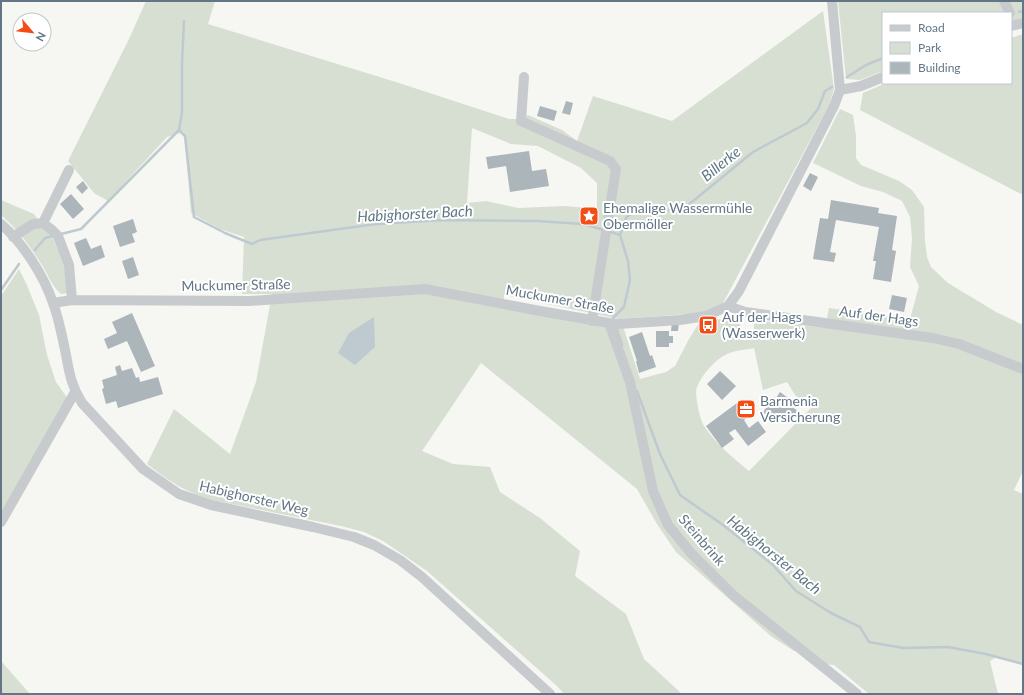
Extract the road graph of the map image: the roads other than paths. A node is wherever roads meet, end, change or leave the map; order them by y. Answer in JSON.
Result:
{"nodes":[{"id":1,"x":832,"y":1,"type":"edge"},
{"id":2,"x":1004,"y":1,"type":"edge"},
{"id":3,"x":1010,"y":12,"type":"edge"},
{"id":4,"x":524,"y":77,"type":"dead end"},
{"id":5,"x":882,"y":77,"type":"edge"},
{"id":6,"x":840,"y":90,"type":"junction"},
{"id":7,"x":68,"y":170,"type":"dead end"},
{"id":8,"x":43,"y":223,"type":"junction"},
{"id":9,"x":1,"y":224,"type":"edge"},
{"id":10,"x":13,"y":237,"type":"junction"},
{"id":11,"x":72,"y":300,"type":"junction"},
{"id":12,"x":53,"y":303,"type":"junction"},
{"id":13,"x":728,"y":306,"type":"junction"},
{"id":14,"x":592,"y":321,"type":"junction"},
{"id":15,"x":609,"y":323,"type":"junction"},
{"id":16,"x":1023,"y":369,"type":"edge"},
{"id":17,"x":75,"y":392,"type":"junction"},
{"id":18,"x":1,"y":522,"type":"edge"},
{"id":19,"x":550,"y":694,"type":"edge"},
{"id":20,"x":857,"y":694,"type":"edge"}],
"edges":[{"from":1,"to":6,"type":"street"},
{"from":2,"to":3,"type":"street"},
{"from":4,"to":14,"type":"street"},
{"from":5,"to":6,"type":"street"},
{"from":6,"to":13,"type":"street"},
{"from":7,"to":8,"type":"street"},
{"from":8,"to":10,"type":"street"},
{"from":8,"to":11,"type":"street"},
{"from":9,"to":10,"type":"street","name":"Habighorster Weg"},
{"from":10,"to":12,"type":"street","name":"Habighorster Weg"},
{"from":11,"to":12,"type":"street","name":"Muckumer Straße"},
{"from":11,"to":14,"type":"street","name":"Muckumer Straße"},
{"from":12,"to":17,"type":"street","name":"Habighorster Weg"},
{"from":13,"to":15,"type":"street","name":"Muckumer Straße"},
{"from":13,"to":16,"type":"street","name":"Auf der Hags"},
{"from":14,"to":15,"type":"street","name":"Muckumer Straße"},
{"from":15,"to":20,"type":"street","name":"Steinbrink"},
{"from":17,"to":18,"type":"street"},
{"from":17,"to":19,"type":"street","name":"Habighorster Weg"}]}
